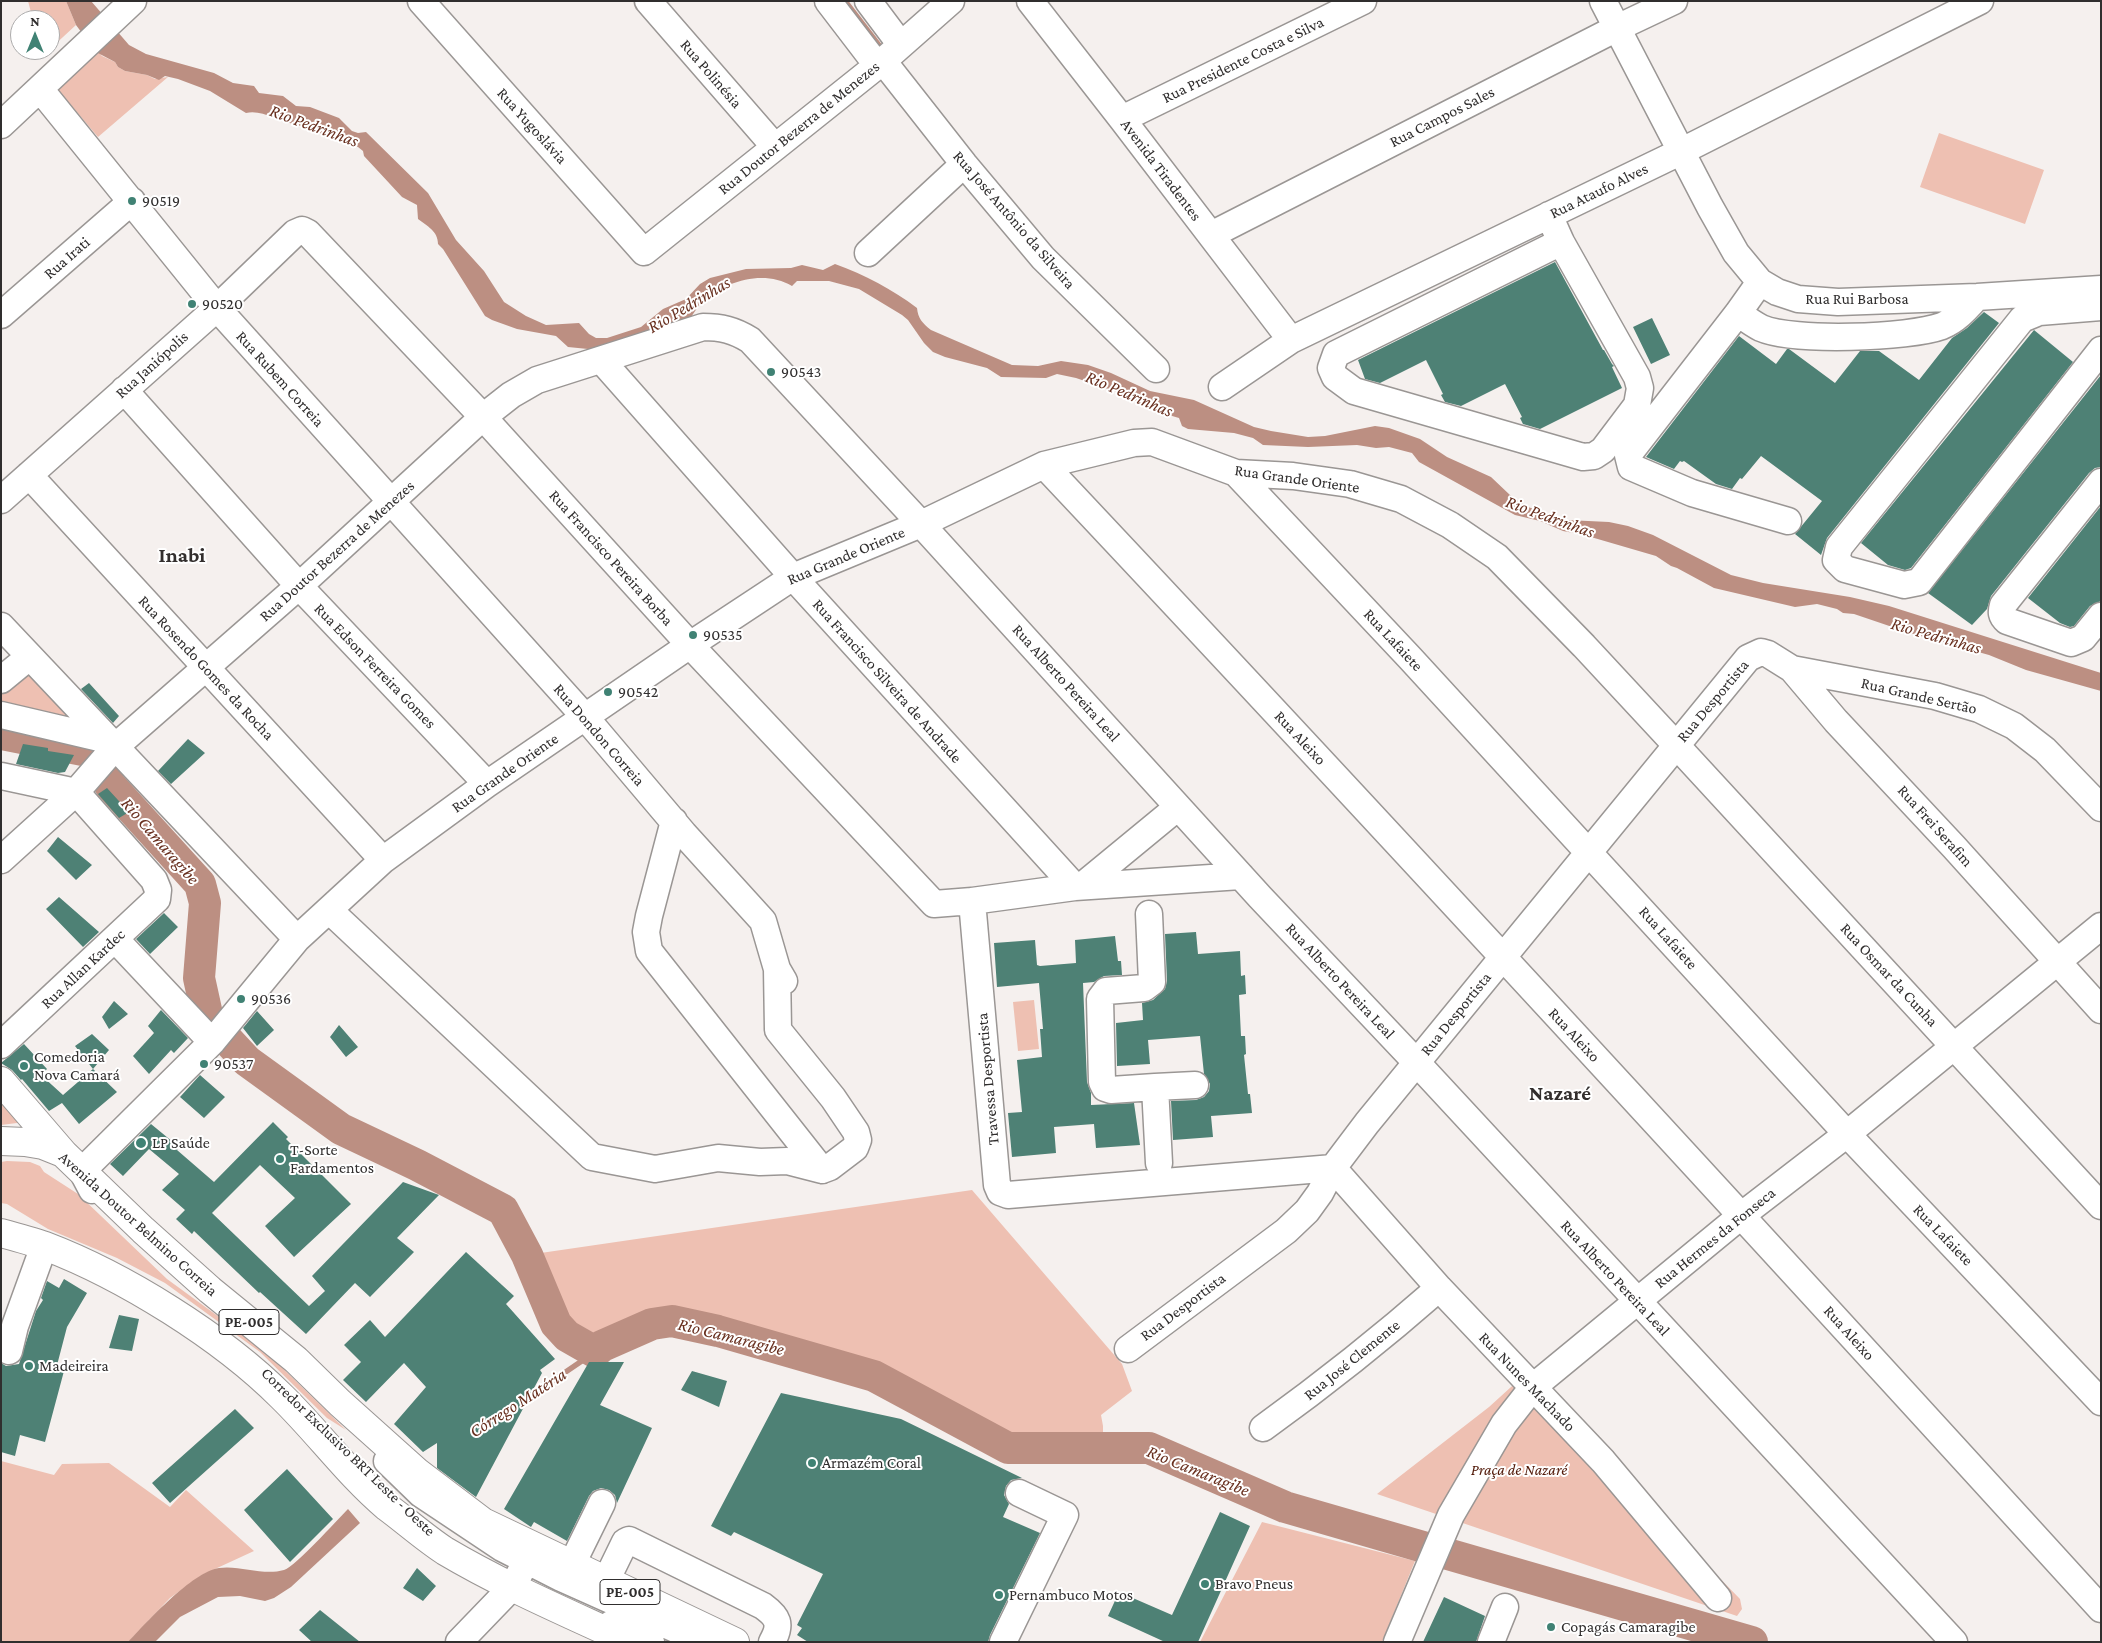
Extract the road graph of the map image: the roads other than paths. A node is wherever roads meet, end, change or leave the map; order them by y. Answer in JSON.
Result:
{"nodes":[{"id":1,"x":420,"y":1,"type":"edge"},
{"id":2,"x":648,"y":1,"type":"edge"},
{"id":3,"x":828,"y":1,"type":"edge"},
{"id":4,"x":868,"y":1,"type":"edge"},
{"id":5,"x":951,"y":1,"type":"edge"},
{"id":6,"x":1363,"y":1,"type":"edge"},
{"id":7,"x":1603,"y":1,"type":"edge"},
{"id":8,"x":1674,"y":1,"type":"edge"},
{"id":9,"x":1980,"y":1,"type":"edge"},
{"id":10,"x":1039,"y":4,"type":"edge"},
{"id":11,"x":125,"y":8,"type":"edge"},
{"id":12,"x":1617,"y":28,"type":"junction"},
{"id":13,"x":887,"y":57,"type":"junction"},
{"id":14,"x":40,"y":89,"type":"junction"},
{"id":15,"x":1122,"y":119,"type":"junction"},
{"id":16,"x":1,"y":125,"type":"edge"},
{"id":17,"x":775,"y":147,"type":"junction"},
{"id":18,"x":1680,"y":152,"type":"junction"},
{"id":19,"x":964,"y":164,"type":"junction"},
{"id":20,"x":132,"y":202,"type":"junction"},
{"id":21,"x":1549,"y":216,"type":"junction"},
{"id":22,"x":302,"y":230,"type":"joint"},
{"id":23,"x":1211,"y":235,"type":"junction"},
{"id":24,"x":1561,"y":242,"type":"junction"},
{"id":25,"x":644,"y":252,"type":"joint"},
{"id":26,"x":868,"y":253,"type":"dead end"},
{"id":27,"x":1760,"y":282,"type":"junction"},
{"id":28,"x":2101,"y":289,"type":"edge"},
{"id":29,"x":1977,"y":297,"type":"junction"},
{"id":30,"x":2101,"y":307,"type":"edge"},
{"id":31,"x":216,"y":308,"type":"junction"},
{"id":32,"x":1738,"y":313,"type":"junction"},
{"id":33,"x":1,"y":315,"type":"edge"},
{"id":34,"x":722,"y":327,"type":"joint"},
{"id":35,"x":1291,"y":340,"type":"junction"},
{"id":36,"x":2101,"y":350,"type":"edge"},
{"id":37,"x":602,"y":361,"type":"junction"},
{"id":38,"x":1156,"y":369,"type":"dead end"},
{"id":39,"x":1222,"y":387,"type":"dead end"},
{"id":40,"x":124,"y":390,"type":"junction"},
{"id":41,"x":483,"y":417,"type":"junction"},
{"id":42,"x":1044,"y":465,"type":"junction"},
{"id":43,"x":1236,"y":473,"type":"junction"},
{"id":44,"x":29,"y":475,"type":"junction"},
{"id":45,"x":2101,"y":482,"type":"edge"},
{"id":46,"x":1,"y":500,"type":"edge"},
{"id":47,"x":391,"y":503,"type":"junction"},
{"id":48,"x":1788,"y":522,"type":"dead end"},
{"id":49,"x":922,"y":524,"type":"junction"},
{"id":50,"x":793,"y":577,"type":"junction"},
{"id":51,"x":299,"y":586,"type":"junction"},
{"id":52,"x":2101,"y":616,"type":"edge"},
{"id":53,"x":1,"y":626,"type":"edge"},
{"id":54,"x":690,"y":645,"type":"junction"},
{"id":55,"x":1761,"y":652,"type":"joint"},
{"id":56,"x":29,"y":657,"type":"junction"},
{"id":57,"x":205,"y":668,"type":"junction"},
{"id":58,"x":1792,"y":669,"type":"junction"},
{"id":59,"x":1,"y":680,"type":"edge"},
{"id":60,"x":1,"y":715,"type":"edge"},
{"id":61,"x":585,"y":717,"type":"junction"},
{"id":62,"x":1676,"y":745,"type":"junction"},
{"id":63,"x":106,"y":754,"type":"junction"},
{"id":64,"x":1,"y":776,"type":"edge"},
{"id":65,"x":487,"y":784,"type":"junction"},
{"id":66,"x":76,"y":792,"type":"junction"},
{"id":67,"x":1178,"y":807,"type":"junction"},
{"id":68,"x":2101,"y":808,"type":"edge"},
{"id":69,"x":674,"y":821,"type":"junction"},
{"id":70,"x":1589,"y":852,"type":"junction"},
{"id":71,"x":1,"y":860,"type":"edge"},
{"id":72,"x":383,"y":860,"type":"junction"},
{"id":73,"x":1241,"y":876,"type":"junction"},
{"id":74,"x":1078,"y":886,"type":"junction"},
{"id":75,"x":972,"y":901,"type":"junction"},
{"id":76,"x":329,"y":910,"type":"junction"},
{"id":77,"x":1150,"y":914,"type":"dead end"},
{"id":78,"x":2101,"y":926,"type":"edge"},
{"id":79,"x":298,"y":939,"type":"junction"},
{"id":80,"x":116,"y":940,"type":"junction"},
{"id":81,"x":1502,"y":957,"type":"junction"},
{"id":82,"x":2058,"y":962,"type":"junction"},
{"id":83,"x":2101,"y":1010,"type":"edge"},
{"id":84,"x":220,"y":1033,"type":"junction"},
{"id":85,"x":1,"y":1045,"type":"edge"},
{"id":86,"x":1954,"y":1046,"type":"junction"},
{"id":87,"x":1417,"y":1063,"type":"junction"},
{"id":88,"x":1,"y":1080,"type":"edge"},
{"id":89,"x":1195,"y":1085,"type":"dead end"},
{"id":90,"x":1155,"y":1087,"type":"junction"},
{"id":91,"x":1847,"y":1134,"type":"junction"},
{"id":92,"x":1,"y":1141,"type":"edge"},
{"id":93,"x":72,"y":1162,"type":"junction"},
{"id":94,"x":1160,"y":1163,"type":"dead end"},
{"id":95,"x":1334,"y":1168,"type":"junction"},
{"id":96,"x":822,"y":1170,"type":"junction"},
{"id":97,"x":2101,"y":1206,"type":"edge"},
{"id":98,"x":1742,"y":1215,"type":"junction"},
{"id":99,"x":1,"y":1233,"type":"edge"},
{"id":100,"x":49,"y":1248,"type":"junction"},
{"id":101,"x":1439,"y":1288,"type":"junction"},
{"id":102,"x":1637,"y":1302,"type":"junction"},
{"id":103,"x":1128,"y":1349,"type":"dead end"},
{"id":104,"x":9,"y":1351,"type":"dead end"},
{"id":105,"x":1533,"y":1386,"type":"junction"},
{"id":106,"x":2101,"y":1402,"type":"edge"},
{"id":107,"x":1263,"y":1428,"type":"dead end"},
{"id":108,"x":1019,"y":1493,"type":"dead end"},
{"id":109,"x":602,"y":1503,"type":"dead end"},
{"id":110,"x":572,"y":1564,"type":"junction"},
{"id":111,"x":520,"y":1567,"type":"junction"},
{"id":112,"x":606,"y":1581,"type":"junction"},
{"id":113,"x":1718,"y":1598,"type":"dead end"},
{"id":114,"x":1505,"y":1607,"type":"dead end"},
{"id":115,"x":2101,"y":1609,"type":"edge"},
{"id":116,"x":459,"y":1642,"type":"edge"},
{"id":117,"x":630,"y":1642,"type":"edge"},
{"id":118,"x":651,"y":1642,"type":"edge"},
{"id":119,"x":705,"y":1642,"type":"edge"},
{"id":120,"x":735,"y":1642,"type":"edge"},
{"id":121,"x":772,"y":1642,"type":"edge"},
{"id":122,"x":1003,"y":1642,"type":"edge"},
{"id":123,"x":1397,"y":1642,"type":"edge"},
{"id":124,"x":1491,"y":1642,"type":"edge"},
{"id":125,"x":1954,"y":1642,"type":"edge"}],
"edges":[{"from":1,"to":25,"type":"street","name":"Rua Yugoslávia"},
{"from":2,"to":17,"type":"street","name":"Rua Polinésia"},
{"from":3,"to":13,"type":"street","name":"Rua José Antônio da Silveira"},
{"from":4,"to":13,"type":"street","name":"Rua José Antônio da Silveira"},
{"from":5,"to":13,"type":"street","name":"Rua Doutor Bezerra de Menezes"},
{"from":6,"to":15,"type":"street","name":"Rua Presidente Costa e Silva"},
{"from":7,"to":12,"type":"street","name":"Rua Rui Barbosa"},
{"from":8,"to":12,"type":"street","name":"Rua Campos Sales"},
{"from":9,"to":18,"type":"street","name":"Rua Ataufo Alves"},
{"from":10,"to":15,"type":"street","name":"Avenida Tiradentes"},
{"from":11,"to":14,"type":"street"},
{"from":12,"to":18,"type":"street","name":"Rua Rui Barbosa"},
{"from":12,"to":23,"type":"street","name":"Rua Campos Sales"},
{"from":13,"to":17,"type":"street","name":"Rua Doutor Bezerra de Menezes"},
{"from":13,"to":19,"type":"street","name":"Rua José Antônio da Silveira"},
{"from":14,"to":16,"type":"street"},
{"from":14,"to":20,"type":"street","name":"Rua Rubem Correia"},
{"from":15,"to":23,"type":"street","name":"Avenida Tiradentes"},
{"from":17,"to":25,"type":"street","name":"Rua Doutor Bezerra de Menezes"},
{"from":18,"to":21,"type":"street","name":"Rua Ataufo Alves"},
{"from":18,"to":27,"type":"street","name":"Rua Rui Barbosa"},
{"from":19,"to":26,"type":"street"},
{"from":19,"to":38,"type":"street","name":"Rua José Antônio da Silveira"},
{"from":20,"to":31,"type":"street","name":"Rua Rubem Correia"},
{"from":20,"to":33,"type":"street","name":"Rua Irati"},
{"from":21,"to":24,"type":"street"},
{"from":21,"to":35,"type":"street","name":"Rua Ataufo Alves"},
{"from":22,"to":31,"type":"street","name":"Rua Janiópolis"},
{"from":22,"to":41,"type":"street","name":"Rua Francisco Pereira Borba"},
{"from":23,"to":35,"type":"street","name":"Avenida Tiradentes"},
{"from":24,"to":24,"type":"street"},
{"from":27,"to":29,"type":"street","name":"Rua Rui Barbosa"},
{"from":27,"to":32,"type":"street"},
{"from":28,"to":29,"type":"street","name":"Rua Rui Barbosa"},
{"from":29,"to":32,"type":"street"},
{"from":30,"to":36,"type":"street"},
{"from":31,"to":40,"type":"street","name":"Rua Janiópolis"},
{"from":31,"to":47,"type":"street","name":"Rua Rubem Correia"},
{"from":32,"to":48,"type":"street"},
{"from":34,"to":37,"type":"street","name":"Rua Doutor Bezerra de Menezes"},
{"from":34,"to":49,"type":"street","name":"Rua Alberto Pereira Leal"},
{"from":35,"to":39,"type":"street","name":"Rua Ataufo Alves"},
{"from":37,"to":41,"type":"street","name":"Rua Doutor Bezerra de Menezes"},
{"from":37,"to":50,"type":"street","name":"Rua Francisco Silveira de Andrade"},
{"from":40,"to":44,"type":"street","name":"Rua Janiópolis"},
{"from":40,"to":51,"type":"street","name":"Rua Edson Ferreira Gomes"},
{"from":41,"to":47,"type":"street","name":"Rua Doutor Bezerra de Menezes"},
{"from":41,"to":54,"type":"street","name":"Rua Francisco Pereira Borba"},
{"from":42,"to":43,"type":"street","name":"Rua Grande Oriente"},
{"from":42,"to":49,"type":"street","name":"Rua Grande Oriente"},
{"from":42,"to":81,"type":"street","name":"Rua Aleixo"},
{"from":43,"to":62,"type":"street","name":"Rua Grande Oriente"},
{"from":43,"to":70,"type":"street","name":"Rua Lafaiete"},
{"from":44,"to":46,"type":"street","name":"Rua Janiópolis"},
{"from":44,"to":57,"type":"street","name":"Rua Rosendo Gomes da Rocha"},
{"from":45,"to":52,"type":"street"},
{"from":47,"to":51,"type":"street","name":"Rua Doutor Bezerra de Menezes"},
{"from":47,"to":61,"type":"street","name":"Rua Dondon Correia"},
{"from":49,"to":50,"type":"street","name":"Rua Grande Oriente"},
{"from":49,"to":67,"type":"street","name":"Rua Alberto Pereira Leal"},
{"from":50,"to":54,"type":"street","name":"Rua Grande Oriente"},
{"from":50,"to":74,"type":"street","name":"Rua Francisco Silveira de Andrade"},
{"from":51,"to":57,"type":"street","name":"Rua Doutor Bezerra de Menezes"},
{"from":51,"to":65,"type":"street","name":"Rua Edson Ferreira Gomes"},
{"from":53,"to":56,"type":"street"},
{"from":54,"to":61,"type":"street","name":"Rua Grande Oriente"},
{"from":54,"to":75,"type":"street","name":"Rua Francisco Pereira Borba"},
{"from":55,"to":58,"type":"street","name":"Rua Frei Serafim"},
{"from":55,"to":62,"type":"street","name":"Rua Desportista"},
{"from":56,"to":59,"type":"street"},
{"from":56,"to":63,"type":"street"},
{"from":57,"to":63,"type":"street","name":"Rua Doutor Bezerra de Menezes"},
{"from":57,"to":72,"type":"street","name":"Rua Rosendo Gomes da Rocha"},
{"from":58,"to":68,"type":"street","name":"Rua Grande Sertão"},
{"from":58,"to":82,"type":"street","name":"Rua Frei Serafim"},
{"from":60,"to":63,"type":"street"},
{"from":61,"to":65,"type":"street","name":"Rua Grande Oriente"},
{"from":61,"to":69,"type":"street","name":"Rua Dondon Correia"},
{"from":62,"to":70,"type":"street","name":"Rua Desportista"},
{"from":62,"to":86,"type":"street","name":"Rua Osmar da Cunha"},
{"from":63,"to":66,"type":"street","name":"Rua Doutor Bezerra de Menezes"},
{"from":63,"to":79,"type":"street"},
{"from":64,"to":66,"type":"street"},
{"from":65,"to":72,"type":"street","name":"Rua Grande Oriente"},
{"from":66,"to":71,"type":"street","name":"Rua Doutor Bezerra de Menezes"},
{"from":66,"to":80,"type":"street","name":"Rua Allan Kardec"},
{"from":67,"to":73,"type":"street","name":"Rua Alberto Pereira Leal"},
{"from":67,"to":74,"type":"street"},
{"from":69,"to":96,"type":"street"},
{"from":69,"to":96,"type":"street","name":"Rua Dondon Correia"},
{"from":70,"to":81,"type":"street","name":"Rua Desportista"},
{"from":70,"to":91,"type":"street","name":"Rua Lafaiete"},
{"from":72,"to":76,"type":"street","name":"Rua Grande Oriente"},
{"from":73,"to":74,"type":"street"},
{"from":73,"to":87,"type":"street","name":"Rua Alberto Pereira Leal"},
{"from":74,"to":75,"type":"street"},
{"from":75,"to":95,"type":"street","name":"Travessa Desportista"},
{"from":76,"to":79,"type":"street","name":"Rua Grande Oriente"},
{"from":76,"to":96,"type":"street"},
{"from":77,"to":90,"type":"street"},
{"from":78,"to":82,"type":"street","name":"Rua Hermes da Fonseca"},
{"from":79,"to":84,"type":"street","name":"Rua Grande Oriente"},
{"from":80,"to":84,"type":"street"},
{"from":80,"to":85,"type":"street","name":"Rua Allan Kardec"},
{"from":81,"to":87,"type":"street","name":"Rua Desportista"},
{"from":81,"to":98,"type":"street","name":"Rua Aleixo"},
{"from":82,"to":83,"type":"street","name":"Rua Frei Serafim"},
{"from":82,"to":86,"type":"street","name":"Rua Hermes da Fonseca"},
{"from":84,"to":93,"type":"street","name":"Rua Grande Oriente"},
{"from":86,"to":91,"type":"street","name":"Rua Hermes da Fonseca"},
{"from":86,"to":97,"type":"street","name":"Rua Osmar da Cunha"},
{"from":87,"to":95,"type":"street","name":"Rua Desportista"},
{"from":87,"to":102,"type":"street","name":"Rua Alberto Pereira Leal"},
{"from":88,"to":93,"type":"main road"},
{"from":89,"to":90,"type":"street"},
{"from":90,"to":94,"type":"street"},
{"from":91,"to":98,"type":"street","name":"Rua Hermes da Fonseca"},
{"from":91,"to":106,"type":"street","name":"Rua Lafaiete"},
{"from":92,"to":93,"type":"main road","name":"Avenida Doutor Belmino Correia","number":"PE-005"},
{"from":93,"to":111,"type":"main road","name":"Avenida Doutor Belmino Correia","number":"PE-005"},
{"from":95,"to":101,"type":"street","name":"Rua Nunes Machado"},
{"from":95,"to":103,"type":"street","name":"Rua Desportista"},
{"from":98,"to":102,"type":"street","name":"Rua Hermes da Fonseca"},
{"from":98,"to":115,"type":"street","name":"Rua Aleixo"},
{"from":99,"to":100,"type":"main road","name":"Avenida Doutor Belmino Correia","number":"PE-005"},
{"from":100,"to":104,"type":"street"},
{"from":100,"to":111,"type":"main road","name":"Avenida Doutor Belmino Correia","number":"PE-005"},
{"from":101,"to":105,"type":"street","name":"Rua Nunes Machado"},
{"from":101,"to":107,"type":"street","name":"Rua José Clemente"},
{"from":102,"to":105,"type":"street","name":"Rua Hermes da Fonseca"},
{"from":102,"to":125,"type":"street","name":"Rua Alberto Pereira Leal"},
{"from":105,"to":113,"type":"street","name":"Rua Nunes Machado"},
{"from":105,"to":123,"type":"street","name":"Rua Hermes da Fonseca"},
{"from":108,"to":122,"type":"street"},
{"from":109,"to":110,"type":"street"},
{"from":110,"to":111,"type":"main road","name":"Avenida Doutor Belmino Correia","number":"PE-005"},
{"from":110,"to":112,"type":"main road","name":"Avenida Doutor Belmino Correia","number":"PE-005"},
{"from":111,"to":116,"type":"street"},
{"from":111,"to":117,"type":"main road","name":"Avenida Doutor Belmino Correia","number":"PE-005"},
{"from":111,"to":118,"type":"street"},
{"from":111,"to":119,"type":"street"},
{"from":112,"to":120,"type":"main road","name":"Avenida Doutor Belmino Correia","number":"PE-005"},
{"from":112,"to":121,"type":"street"},
{"from":114,"to":124,"type":"street"}]}
